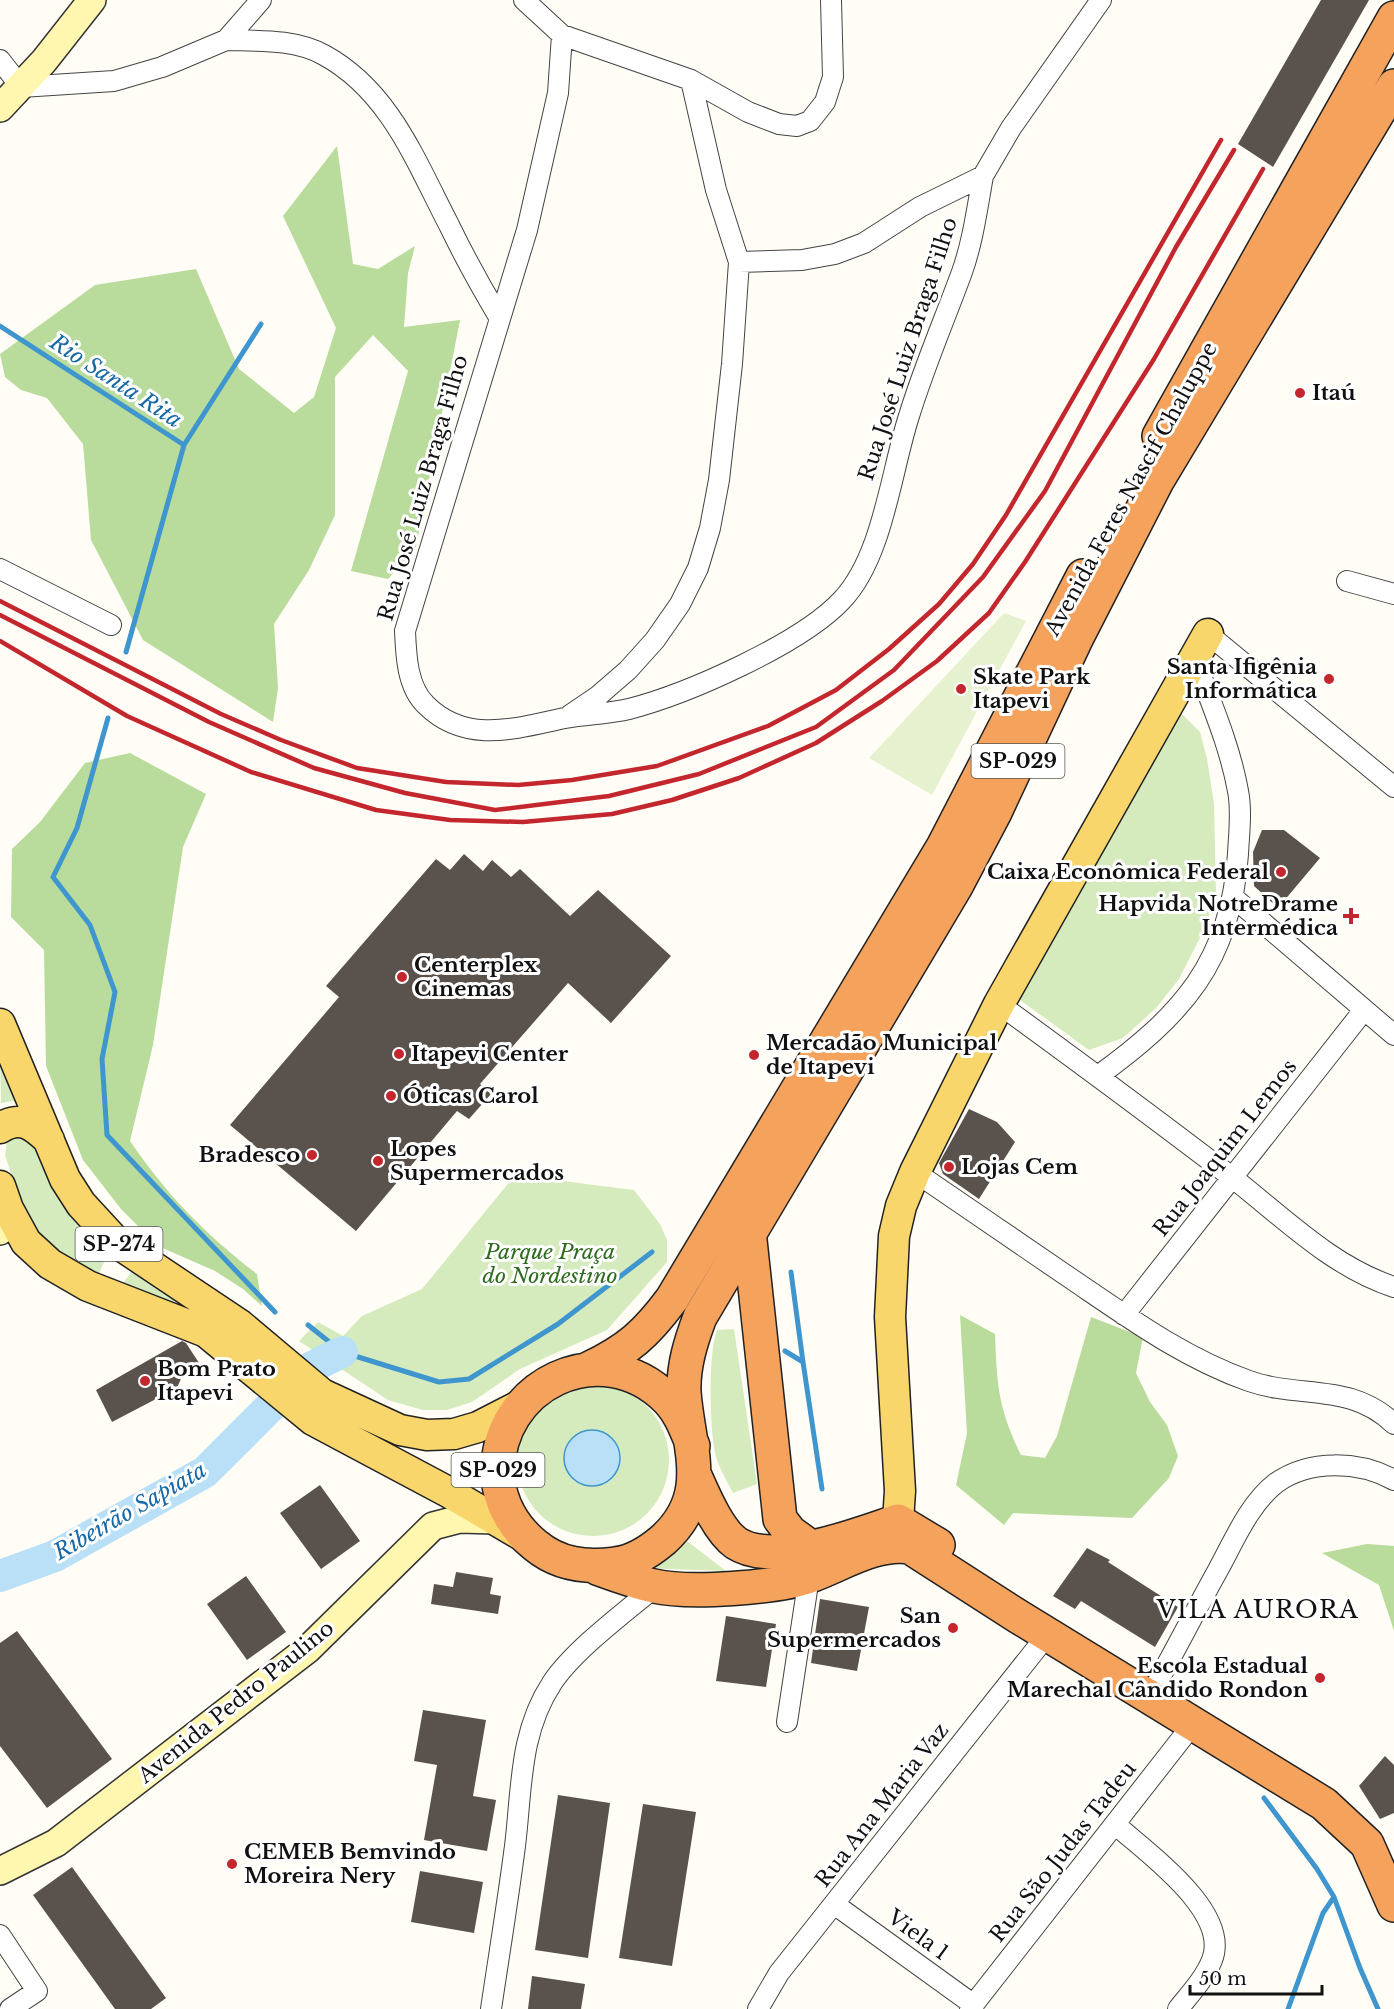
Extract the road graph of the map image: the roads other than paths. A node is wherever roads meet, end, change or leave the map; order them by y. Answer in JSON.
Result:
{"nodes":[{"id":1,"x":92,"y":0,"type":"edge"},
{"id":2,"x":261,"y":0,"type":"edge"},
{"id":3,"x":524,"y":0,"type":"edge"},
{"id":4,"x":831,"y":0,"type":"edge"},
{"id":5,"x":1101,"y":0,"type":"edge"},
{"id":6,"x":1394,"y":18,"type":"edge"},
{"id":7,"x":562,"y":35,"type":"junction"},
{"id":8,"x":226,"y":40,"type":"junction"},
{"id":9,"x":0,"y":60,"type":"edge"},
{"id":10,"x":691,"y":80,"type":"junction"},
{"id":11,"x":1394,"y":86,"type":"edge"},
{"id":12,"x":21,"y":87,"type":"junction"},
{"id":13,"x":0,"y":108,"type":"edge"},
{"id":14,"x":983,"y":176,"type":"junction"},
{"id":15,"x":739,"y":262,"type":"junction"},
{"id":16,"x":499,"y":317,"type":"junction"},
{"id":17,"x":0,"y":569,"type":"edge"},
{"id":18,"x":1347,"y":581,"type":"dead end"},
{"id":19,"x":1394,"y":594,"type":"edge"},
{"id":20,"x":111,"y":625,"type":"dead end"},
{"id":21,"x":1208,"y":634,"type":"joint"},
{"id":22,"x":1195,"y":660,"type":"junction"},
{"id":23,"x":565,"y":718,"type":"junction"},
{"id":24,"x":1394,"y":787,"type":"edge"},
{"id":25,"x":1234,"y":898,"type":"junction"},
{"id":26,"x":999,"y":1004,"type":"junction"},
{"id":27,"x":1364,"y":1010,"type":"junction"},
{"id":28,"x":0,"y":1024,"type":"edge"},
{"id":29,"x":1394,"y":1035,"type":"edge"},
{"id":30,"x":1098,"y":1076,"type":"junction"},
{"id":31,"x":0,"y":1128,"type":"edge"},
{"id":32,"x":49,"y":1140,"type":"junction"},
{"id":33,"x":915,"y":1172,"type":"junction"},
{"id":34,"x":1231,"y":1176,"type":"junction"},
{"id":35,"x":3,"y":1209,"type":"edge"},
{"id":36,"x":749,"y":1231,"type":"junction"},
{"id":37,"x":116,"y":1242,"type":"junction"},
{"id":38,"x":88,"y":1286,"type":"junction"},
{"id":39,"x":1394,"y":1287,"type":"edge"},
{"id":40,"x":1124,"y":1315,"type":"junction"},
{"id":41,"x":588,"y":1369,"type":"junction"},
{"id":42,"x":519,"y":1406,"type":"junction"},
{"id":43,"x":1394,"y":1424,"type":"edge"},
{"id":44,"x":694,"y":1461,"type":"junction"},
{"id":45,"x":1394,"y":1480,"type":"edge"},
{"id":46,"x":495,"y":1520,"type":"junction"},
{"id":47,"x":897,"y":1533,"type":"junction"},
{"id":48,"x":523,"y":1536,"type":"junction"},
{"id":49,"x":810,"y":1562,"type":"junction"},
{"id":50,"x":592,"y":1567,"type":"junction"},
{"id":51,"x":656,"y":1587,"type":"junction"},
{"id":52,"x":1048,"y":1634,"type":"junction"},
{"id":53,"x":1159,"y":1679,"type":"junction"},
{"id":54,"x":787,"y":1722,"type":"dead end"},
{"id":55,"x":1193,"y":1724,"type":"junction"},
{"id":56,"x":1116,"y":1825,"type":"junction"},
{"id":57,"x":1394,"y":1850,"type":"edge"},
{"id":58,"x":0,"y":1871,"type":"edge"},
{"id":59,"x":834,"y":1904,"type":"junction"},
{"id":60,"x":1394,"y":1905,"type":"edge"},
{"id":61,"x":0,"y":1935,"type":"edge"},
{"id":62,"x":972,"y":2007,"type":"edge"},
{"id":63,"x":10,"y":2009,"type":"edge"},
{"id":64,"x":491,"y":2009,"type":"edge"},
{"id":65,"x":759,"y":2009,"type":"edge"},
{"id":66,"x":1178,"y":2009,"type":"edge"}],
"edges":[{"from":1,"to":12,"type":"main road"},
{"from":2,"to":8,"type":"street"},
{"from":3,"to":7,"type":"street"},
{"from":4,"to":10,"type":"street"},
{"from":5,"to":14,"type":"street"},
{"from":6,"to":41,"type":"highway","name":"Avenida Feres Nascif Chaluppe","number":"SP-029"},
{"from":7,"to":10,"type":"street"},
{"from":7,"to":16,"type":"street","name":"Rua José Luiz Braga Filho"},
{"from":8,"to":12,"type":"street"},
{"from":8,"to":16,"type":"street"},
{"from":9,"to":12,"type":"street"},
{"from":10,"to":15,"type":"street"},
{"from":11,"to":36,"type":"highway","name":"Avenida Feres Nascif Chaluppe","number":"SP-029"},
{"from":12,"to":13,"type":"main road"},
{"from":14,"to":15,"type":"street"},
{"from":14,"to":23,"type":"street","name":"Rua José Luiz Braga Filho"},
{"from":15,"to":23,"type":"street"},
{"from":16,"to":23,"type":"street","name":"Rua José Luiz Braga Filho"},
{"from":17,"to":20,"type":"street"},
{"from":18,"to":19,"type":"street"},
{"from":21,"to":22,"type":"main road"},
{"from":21,"to":24,"type":"street"},
{"from":22,"to":25,"type":"street"},
{"from":22,"to":26,"type":"main road"},
{"from":25,"to":27,"type":"street"},
{"from":25,"to":30,"type":"street"},
{"from":26,"to":30,"type":"street"},
{"from":26,"to":33,"type":"main road"},
{"from":27,"to":29,"type":"street"},
{"from":27,"to":34,"type":"street","name":"Rua Joaquim Lemos"},
{"from":28,"to":32,"type":"main road","number":"SP-274"},
{"from":30,"to":34,"type":"street"},
{"from":31,"to":32,"type":"main road"},
{"from":32,"to":37,"type":"main road","number":"SP-274"},
{"from":33,"to":40,"type":"street"},
{"from":33,"to":47,"type":"main road"},
{"from":34,"to":39,"type":"street"},
{"from":34,"to":40,"type":"street","name":"Rua Joaquim Lemos"},
{"from":35,"to":38,"type":"main road","number":"SP-274"},
{"from":36,"to":44,"type":"highway","name":"Avenida Feres Nascif Chaluppe","number":"SP-029"},
{"from":36,"to":49,"type":"highway"},
{"from":37,"to":38,"type":"main road"},
{"from":37,"to":42,"type":"main road","number":"SP-274"},
{"from":38,"to":46,"type":"main road","number":"SP-274"},
{"from":40,"to":43,"type":"street"},
{"from":41,"to":42,"type":"highway","number":"SP-029"},
{"from":41,"to":44,"type":"highway","number":"SP-029"},
{"from":42,"to":48,"type":"highway","number":"SP-029"},
{"from":44,"to":49,"type":"highway","number":"SP-029"},
{"from":44,"to":50,"type":"highway","number":"SP-029"},
{"from":45,"to":53,"type":"street"},
{"from":46,"to":48,"type":"main road","number":"SP-274"},
{"from":46,"to":58,"type":"main road","name":"Avenida Pedro Paulino"},
{"from":47,"to":49,"type":"highway","number":"SP-029"},
{"from":47,"to":52,"type":"highway"},
{"from":47,"to":53,"type":"highway"},
{"from":48,"to":50,"type":"highway","number":"SP-029"},
{"from":49,"to":51,"type":"highway","number":"SP-029"},
{"from":49,"to":54,"type":"street"},
{"from":50,"to":51,"type":"highway","number":"SP-029"},
{"from":51,"to":64,"type":"street"},
{"from":52,"to":55,"type":"highway"},
{"from":52,"to":59,"type":"street","name":"Rua Ana Maria Vaz"},
{"from":53,"to":57,"type":"highway"},
{"from":55,"to":56,"type":"street","name":"Rua São Judas Tadeu"},
{"from":55,"to":60,"type":"highway"},
{"from":56,"to":62,"type":"street","name":"Rua São Judas Tadeu"},
{"from":56,"to":66,"type":"street"},
{"from":59,"to":62,"type":"street","name":"Viela 1"},
{"from":59,"to":65,"type":"street","name":"Rua Ana Maria Vaz"},
{"from":61,"to":63,"type":"street"}]}
